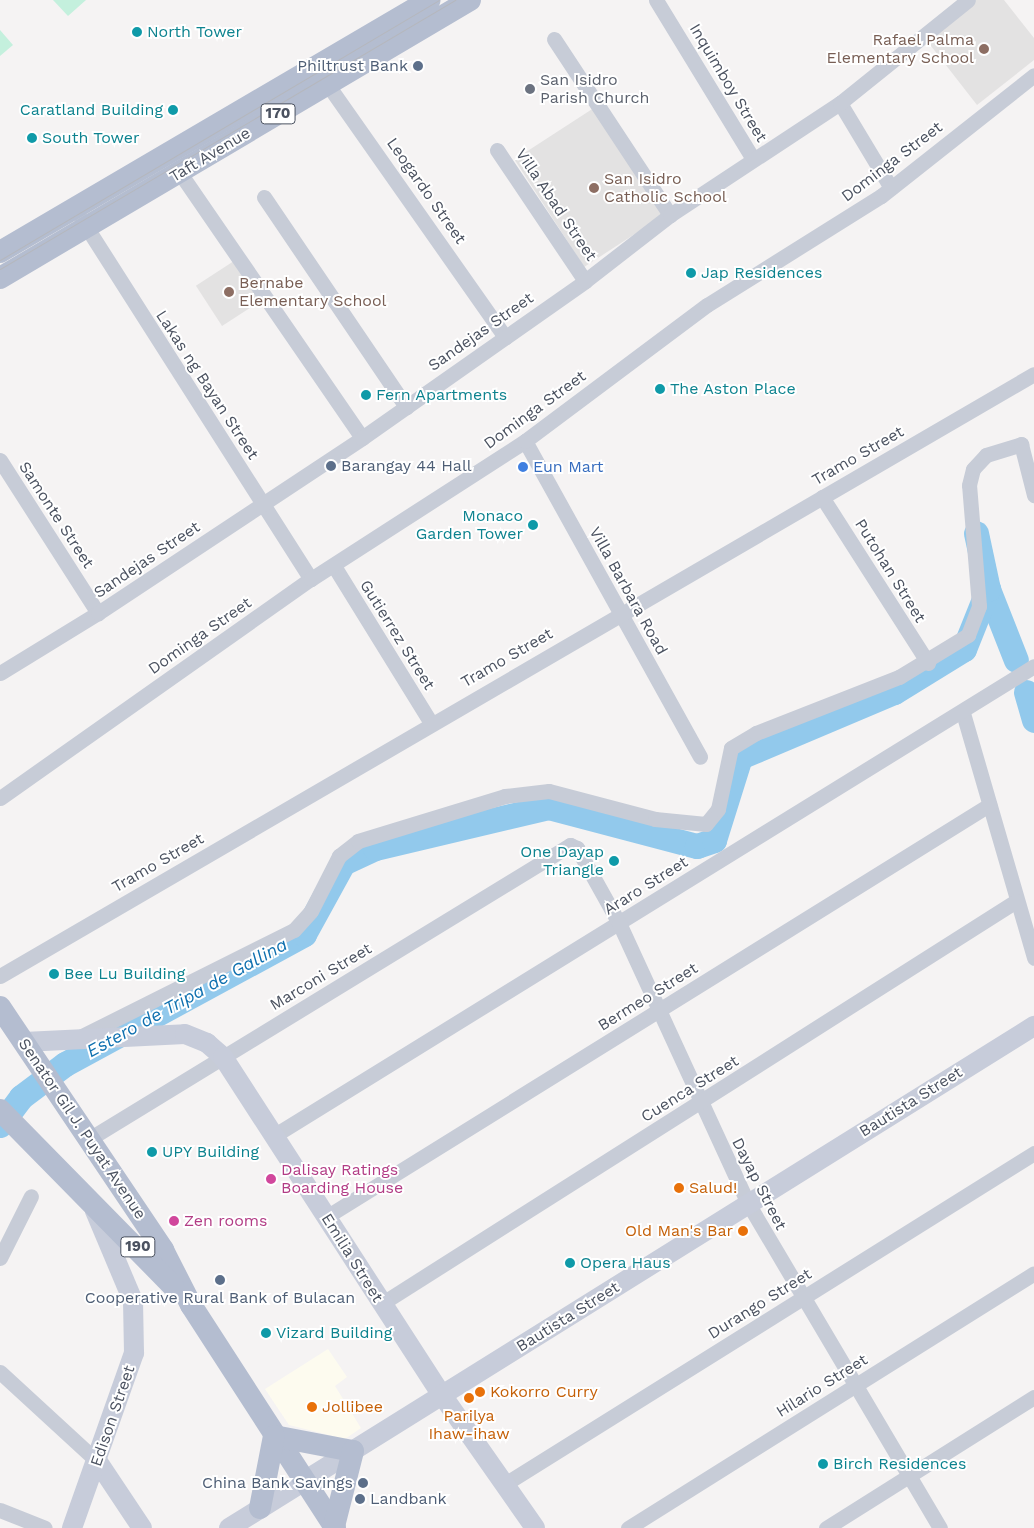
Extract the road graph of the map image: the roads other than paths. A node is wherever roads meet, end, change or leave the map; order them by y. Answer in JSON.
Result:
{"nodes":[{"id":1,"x":429,"y":0,"type":"edge"},
{"id":2,"x":470,"y":0,"type":"edge"},
{"id":3,"x":656,"y":0,"type":"edge"},
{"id":4,"x":968,"y":0,"type":"edge"},
{"id":5,"x":554,"y":39,"type":"dead end"},
{"id":6,"x":326,"y":74,"type":"junction"},
{"id":7,"x":1034,"y":75,"type":"edge"},
{"id":8,"x":840,"y":103,"type":"junction"},
{"id":9,"x":233,"y":129,"type":"junction"},
{"id":10,"x":497,"y":150,"type":"dead end"},
{"id":11,"x":753,"y":159,"type":"junction"},
{"id":12,"x":180,"y":173,"type":"junction"},
{"id":13,"x":891,"y":188,"type":"junction"},
{"id":14,"x":264,"y":197,"type":"dead end"},
{"id":15,"x":76,"y":208,"type":"junction"},
{"id":16,"x":670,"y":215,"type":"junction"},
{"id":17,"x":86,"y":229,"type":"junction"},
{"id":18,"x":0,"y":252,"type":"edge"},
{"id":19,"x":0,"y":278,"type":"edge"},
{"id":20,"x":585,"y":281,"type":"junction"},
{"id":21,"x":505,"y":337,"type":"junction"},
{"id":22,"x":1034,"y":374,"type":"edge"},
{"id":23,"x":406,"y":407,"type":"junction"},
{"id":24,"x":362,"y":438,"type":"junction"},
{"id":25,"x":525,"y":441,"type":"junction"},
{"id":26,"x":0,"y":460,"type":"edge"},
{"id":27,"x":1034,"y":495,"type":"edge"},
{"id":28,"x":822,"y":497,"type":"junction"},
{"id":29,"x":263,"y":504,"type":"junction"},
{"id":30,"x":334,"y":566,"type":"junction"},
{"id":31,"x":311,"y":580,"type":"junction"},
{"id":32,"x":621,"y":612,"type":"junction"},
{"id":33,"x":98,"y":613,"type":"junction"},
{"id":34,"x":928,"y":663,"type":"junction"},
{"id":35,"x":1034,"y":666,"type":"edge"},
{"id":36,"x":0,"y":673,"type":"edge"},
{"id":37,"x":962,"y":713,"type":"junction"},
{"id":38,"x":431,"y":723,"type":"junction"},
{"id":39,"x":700,"y":757,"type":"dead end"},
{"id":40,"x":0,"y":798,"type":"edge"},
{"id":41,"x":989,"y":805,"type":"junction"},
{"id":42,"x":570,"y":845,"type":"joint"},
{"id":43,"x":1016,"y":901,"type":"junction"},
{"id":44,"x":619,"y":923,"type":"junction"},
{"id":45,"x":1034,"y":958,"type":"edge"},
{"id":46,"x":0,"y":976,"type":"edge"},
{"id":47,"x":0,"y":1008,"type":"edge"},
{"id":48,"x":658,"y":1011,"type":"junction"},
{"id":49,"x":1034,"y":1026,"type":"edge"},
{"id":50,"x":80,"y":1039,"type":"junction"},
{"id":51,"x":24,"y":1042,"type":"junction"},
{"id":52,"x":223,"y":1057,"type":"junction"},
{"id":53,"x":700,"y":1104,"type":"junction"},
{"id":54,"x":0,"y":1110,"type":"edge"},
{"id":55,"x":275,"y":1135,"type":"junction"},
{"id":56,"x":89,"y":1140,"type":"junction"},
{"id":57,"x":1034,"y":1153,"type":"edge"},
{"id":58,"x":83,"y":1191,"type":"junction"},
{"id":59,"x":31,"y":1196,"type":"dead end"},
{"id":60,"x":749,"y":1204,"type":"junction"},
{"id":61,"x":326,"y":1217,"type":"junction"},
{"id":62,"x":0,"y":1258,"type":"edge"},
{"id":63,"x":1034,"y":1273,"type":"edge"},
{"id":64,"x":801,"y":1299,"type":"junction"},
{"id":65,"x":381,"y":1304,"type":"junction"},
{"id":66,"x":192,"y":1305,"type":"junction"},
{"id":67,"x":0,"y":1372,"type":"edge"},
{"id":68,"x":854,"y":1386,"type":"junction"},
{"id":69,"x":442,"y":1395,"type":"junction"},
{"id":70,"x":1034,"y":1397,"type":"edge"},
{"id":71,"x":274,"y":1436,"type":"junction"},
{"id":72,"x":353,"y":1450,"type":"junction"},
{"id":73,"x":98,"y":1462,"type":"junction"},
{"id":74,"x":908,"y":1476,"type":"junction"},
{"id":75,"x":304,"y":1482,"type":"junction"},
{"id":76,"x":505,"y":1484,"type":"junction"},
{"id":77,"x":260,"y":1508,"type":"junction"},
{"id":78,"x":0,"y":1510,"type":"edge"},
{"id":79,"x":334,"y":1527,"type":"edge"},
{"id":80,"x":45,"y":1528,"type":"edge"},
{"id":81,"x":72,"y":1528,"type":"edge"},
{"id":82,"x":142,"y":1528,"type":"edge"},
{"id":83,"x":229,"y":1528,"type":"edge"},
{"id":84,"x":535,"y":1528,"type":"edge"},
{"id":85,"x":628,"y":1528,"type":"edge"},
{"id":86,"x":826,"y":1528,"type":"edge"},
{"id":87,"x":940,"y":1528,"type":"edge"}],
"edges":[{"from":1,"to":6,"type":"main road","name":"Taft Avenue","number":"170"},
{"from":2,"to":6,"type":"main road","name":"Taft Avenue","number":"170"},
{"from":3,"to":11,"type":"street","name":"Inquimboy Street"},
{"from":4,"to":8,"type":"street","name":"Sandejas Street"},
{"from":5,"to":16,"type":"street"},
{"from":6,"to":9,"type":"main road","name":"Taft Avenue","number":"170"},
{"from":6,"to":21,"type":"street","name":"Leogardo Street"},
{"from":7,"to":13,"type":"street","name":"Dominga Street"},
{"from":8,"to":11,"type":"street","name":"Sandejas Street"},
{"from":8,"to":13,"type":"street"},
{"from":9,"to":12,"type":"main road","name":"Taft Avenue","number":"170"},
{"from":9,"to":15,"type":"main road","name":"Taft Avenue","number":"170"},
{"from":10,"to":20,"type":"street","name":"Villa Abad Street"},
{"from":11,"to":16,"type":"street","name":"Sandejas Street"},
{"from":12,"to":17,"type":"main road","name":"Taft Avenue","number":"170"},
{"from":12,"to":24,"type":"street"},
{"from":13,"to":25,"type":"street","name":"Dominga Street"},
{"from":14,"to":23,"type":"street"},
{"from":15,"to":17,"type":"street","name":"Lakas ng Bayan Street"},
{"from":15,"to":18,"type":"main road","name":"Taft Avenue","number":"170"},
{"from":16,"to":20,"type":"street","name":"Sandejas Street"},
{"from":17,"to":19,"type":"main road","name":"Taft Avenue","number":"170"},
{"from":17,"to":29,"type":"street","name":"Lakas ng Bayan Street"},
{"from":20,"to":21,"type":"street","name":"Sandejas Street"},
{"from":21,"to":23,"type":"street","name":"Sandejas Street"},
{"from":22,"to":28,"type":"street","name":"Tramo Street"},
{"from":23,"to":24,"type":"street","name":"Sandejas Street"},
{"from":24,"to":29,"type":"street","name":"Sandejas Street"},
{"from":25,"to":30,"type":"street","name":"Dominga Street"},
{"from":25,"to":32,"type":"street","name":"Villa Barbara Road"},
{"from":26,"to":33,"type":"street","name":"Samonte Street"},
{"from":27,"to":34,"type":"street"},
{"from":28,"to":32,"type":"street","name":"Tramo Street"},
{"from":28,"to":34,"type":"street","name":"Putohan Street"},
{"from":29,"to":31,"type":"street","name":"Lakas ng Bayan Street"},
{"from":29,"to":33,"type":"street","name":"Sandejas Street"},
{"from":30,"to":31,"type":"street","name":"Dominga Street"},
{"from":30,"to":38,"type":"street","name":"Gutierrez Street"},
{"from":31,"to":40,"type":"street","name":"Dominga Street"},
{"from":32,"to":38,"type":"street","name":"Tramo Street"},
{"from":32,"to":39,"type":"street","name":"Villa Barbara Road"},
{"from":33,"to":36,"type":"street","name":"Sandejas Street"},
{"from":34,"to":50,"type":"street"},
{"from":35,"to":37,"type":"street","name":"Araro Street"},
{"from":37,"to":41,"type":"street"},
{"from":37,"to":44,"type":"street","name":"Araro Street"},
{"from":38,"to":46,"type":"street","name":"Tramo Street"},
{"from":41,"to":43,"type":"street"},
{"from":41,"to":48,"type":"street","name":"Bermeo Street"},
{"from":42,"to":44,"type":"street","name":"Dayap Street"},
{"from":42,"to":52,"type":"street","name":"Marconi Street"},
{"from":43,"to":45,"type":"street"},
{"from":43,"to":53,"type":"street","name":"Cuenca Street"},
{"from":44,"to":48,"type":"street","name":"Dayap Street"},
{"from":44,"to":55,"type":"street","name":"Araro Street"},
{"from":47,"to":51,"type":"main road","name":"Senator Gil J. Puyat Avenue","number":"190"},
{"from":48,"to":53,"type":"street","name":"Dayap Street"},
{"from":48,"to":61,"type":"street","name":"Bermeo Street"},
{"from":49,"to":60,"type":"street","name":"Bautista Street"},
{"from":50,"to":51,"type":"street","name":"Emilia Street"},
{"from":50,"to":52,"type":"street","name":"Emilia Street"},
{"from":51,"to":56,"type":"main road","name":"Senator Gil J. Puyat Avenue","number":"190"},
{"from":52,"to":55,"type":"street","name":"Emilia Street"},
{"from":52,"to":56,"type":"street","name":"Marconi Street"},
{"from":53,"to":60,"type":"street","name":"Dayap Street"},
{"from":53,"to":65,"type":"street","name":"Cuenca Street"},
{"from":54,"to":58,"type":"main road","name":"Senator Gil J. Puyat Avenue","number":"190"},
{"from":55,"to":61,"type":"street","name":"Emilia Street"},
{"from":56,"to":66,"type":"main road","name":"Senator Gil J. Puyat Avenue","number":"190"},
{"from":57,"to":64,"type":"street","name":"Durango Street"},
{"from":58,"to":66,"type":"main road","name":"Senator Gil J. Puyat Avenue","number":"190"},
{"from":58,"to":73,"type":"street","name":"Edison Street"},
{"from":59,"to":62,"type":"street"},
{"from":60,"to":64,"type":"street","name":"Dayap Street"},
{"from":60,"to":69,"type":"street","name":"Bautista Street"},
{"from":61,"to":65,"type":"street","name":"Emilia Street"},
{"from":63,"to":68,"type":"street","name":"Hilario Street"},
{"from":64,"to":68,"type":"street","name":"Dayap Street"},
{"from":64,"to":76,"type":"street","name":"Durango Street"},
{"from":65,"to":69,"type":"street","name":"Emilia Street"},
{"from":66,"to":71,"type":"main road","name":"Senator Gil J. Puyat Avenue","number":"190"},
{"from":67,"to":73,"type":"street"},
{"from":68,"to":74,"type":"street","name":"Dayap Street"},
{"from":68,"to":85,"type":"street","name":"Hilario Street"},
{"from":69,"to":72,"type":"street","name":"Bautista Street"},
{"from":69,"to":76,"type":"street","name":"Emilia Street"},
{"from":70,"to":74,"type":"street"},
{"from":71,"to":72,"type":"main road"},
{"from":71,"to":75,"type":"main road","name":"Senator Gil J. Puyat Avenue","number":"190"},
{"from":71,"to":77,"type":"main road"},
{"from":72,"to":75,"type":"street","name":"Bautista Street"},
{"from":72,"to":79,"type":"main road"},
{"from":73,"to":81,"type":"street","name":"Edison Street"},
{"from":73,"to":82,"type":"street"},
{"from":74,"to":86,"type":"street"},
{"from":74,"to":87,"type":"street","name":"Dayap Street"},
{"from":75,"to":77,"type":"street","name":"Bautista Street"},
{"from":75,"to":79,"type":"main road","name":"Senator Gil J. Puyat Avenue","number":"190"},
{"from":76,"to":84,"type":"street","name":"Emilia Street"},
{"from":77,"to":83,"type":"street","name":"Bautista Street"},
{"from":78,"to":80,"type":"street"}]}
